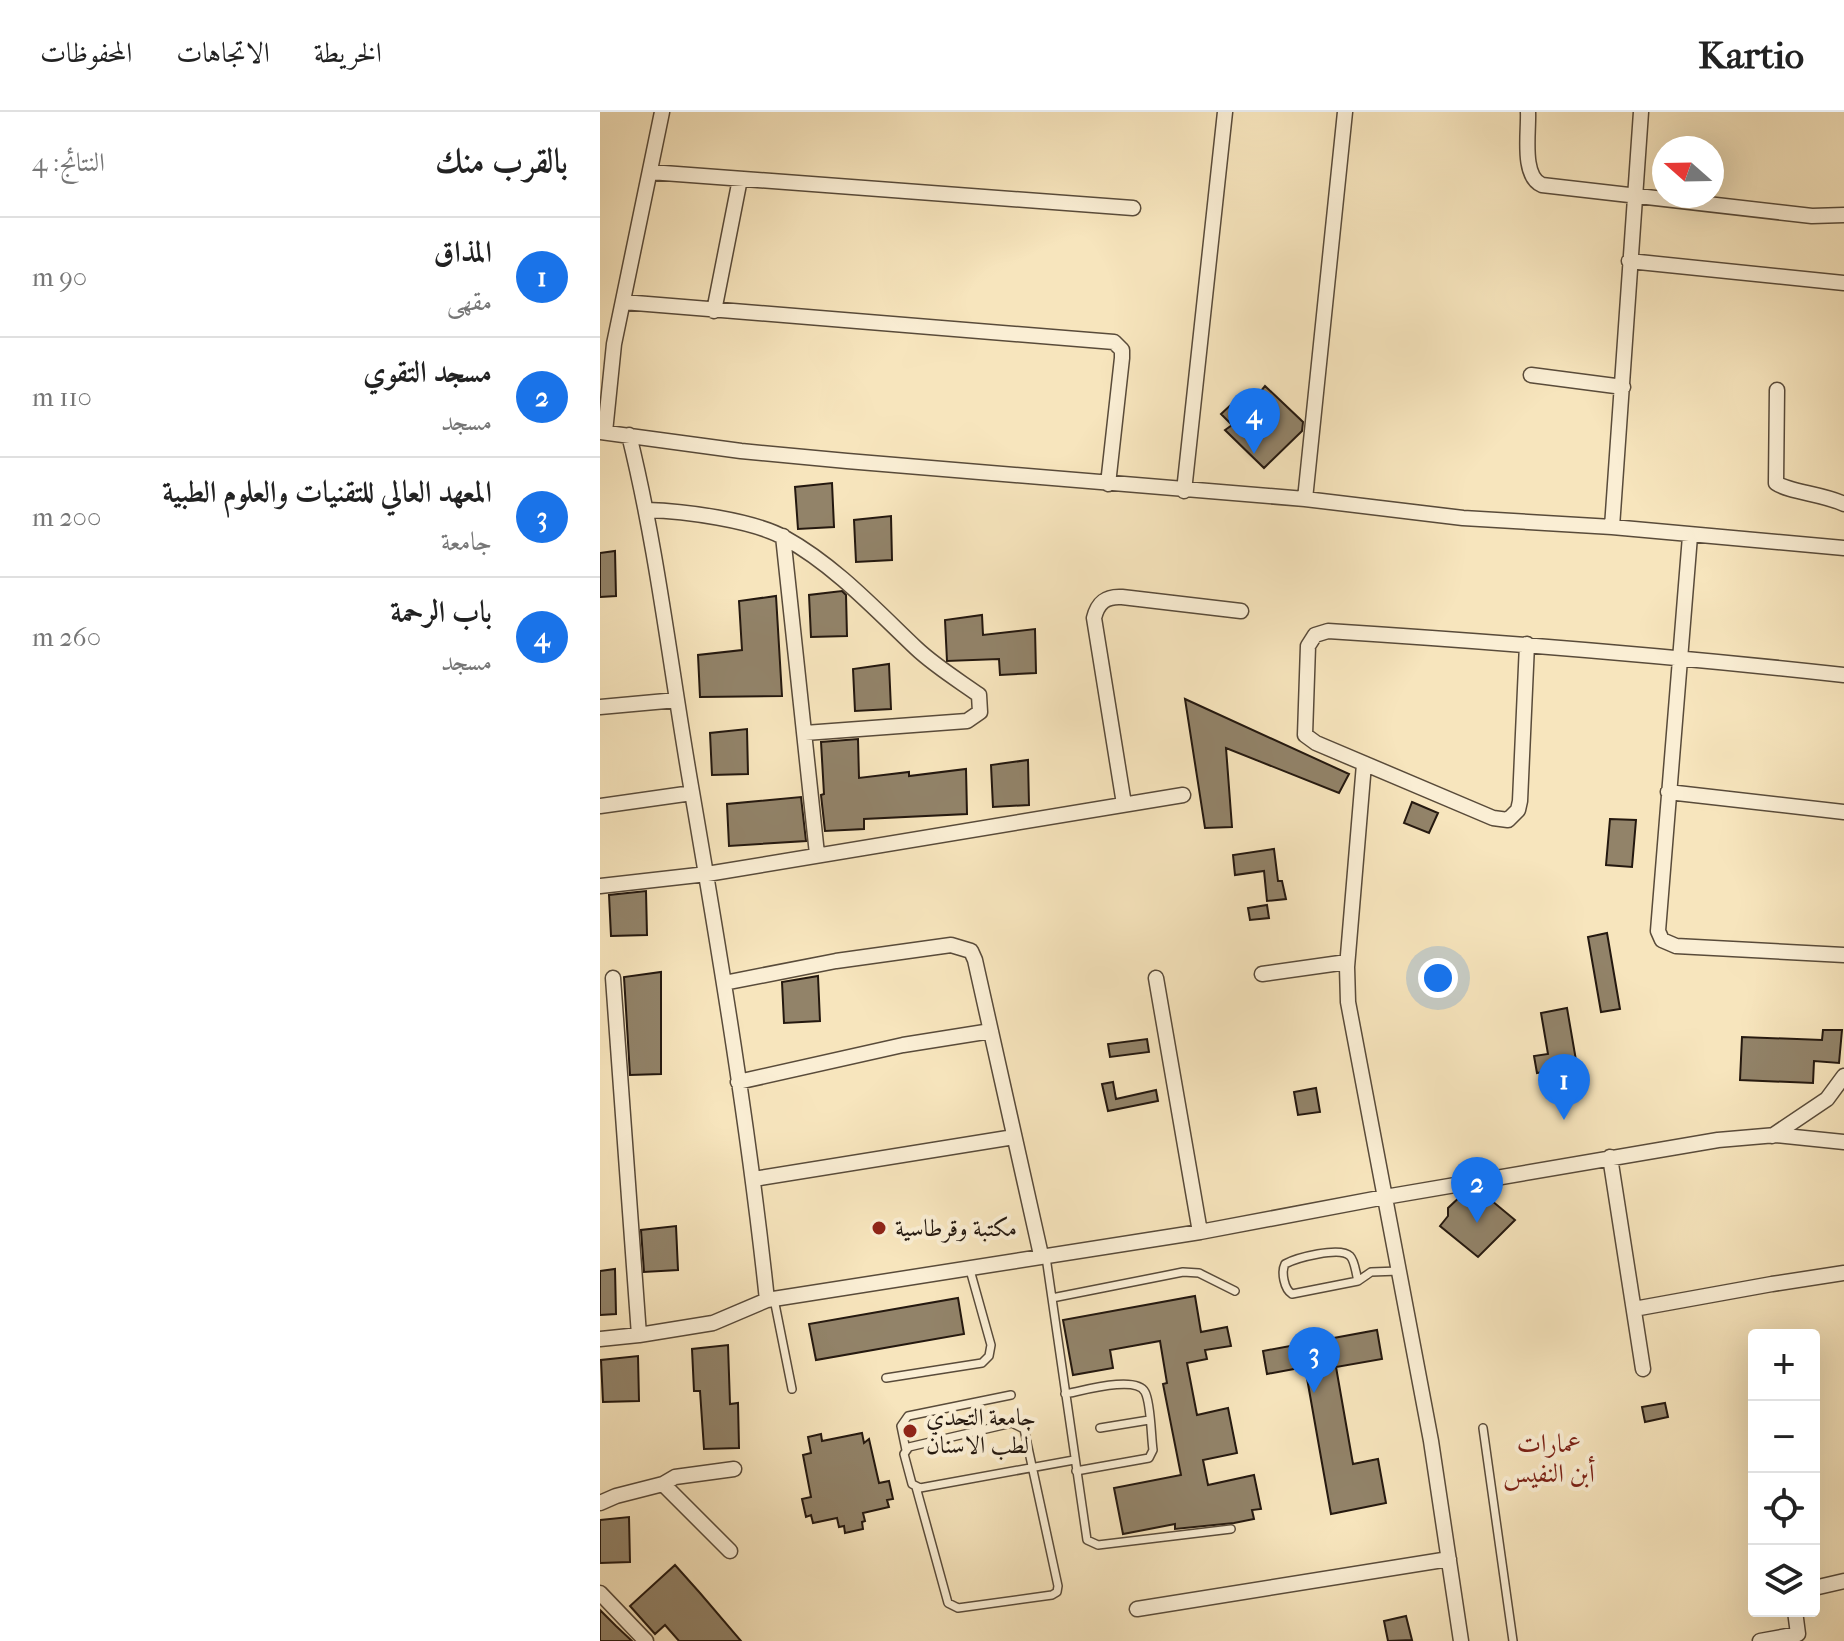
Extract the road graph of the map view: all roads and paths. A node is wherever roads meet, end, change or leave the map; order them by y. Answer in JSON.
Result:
{"nodes":[{"id":1,"x":662,"y":112,"type":"edge"},
{"id":2,"x":1225,"y":112,"type":"edge"},
{"id":3,"x":1345,"y":112,"type":"edge"},
{"id":4,"x":1528,"y":112,"type":"edge"},
{"id":5,"x":1641,"y":112,"type":"edge"},
{"id":6,"x":650,"y":172,"type":"junction"},
{"id":7,"x":740,"y":179,"type":"junction"},
{"id":8,"x":1634,"y":196,"type":"junction"},
{"id":9,"x":1133,"y":208,"type":"dead end"},
{"id":10,"x":1844,"y":215,"type":"edge"},
{"id":11,"x":1629,"y":261,"type":"junction"},
{"id":12,"x":1844,"y":283,"type":"edge"},
{"id":13,"x":623,"y":302,"type":"junction"},
{"id":14,"x":714,"y":311,"type":"junction"},
{"id":15,"x":1531,"y":375,"type":"dead end"},
{"id":16,"x":1623,"y":387,"type":"junction"},
{"id":17,"x":1777,"y":390,"type":"dead end"},
{"id":18,"x":602,"y":432,"type":"edge"},
{"id":19,"x":629,"y":435,"type":"junction"},
{"id":20,"x":1108,"y":484,"type":"junction"},
{"id":21,"x":1184,"y":491,"type":"junction"},
{"id":22,"x":1305,"y":499,"type":"junction"},
{"id":23,"x":1844,"y":504,"type":"edge"},
{"id":24,"x":647,"y":510,"type":"junction"},
{"id":25,"x":1612,"y":527,"type":"junction"},
{"id":26,"x":783,"y":536,"type":"junction"},
{"id":27,"x":1690,"y":536,"type":"junction"},
{"id":28,"x":1844,"y":548,"type":"edge"},
{"id":29,"x":1241,"y":611,"type":"dead end"},
{"id":30,"x":1527,"y":644,"type":"junction"},
{"id":31,"x":1679,"y":656,"type":"junction"},
{"id":32,"x":1844,"y":675,"type":"edge"},
{"id":33,"x":677,"y":700,"type":"junction"},
{"id":34,"x":600,"y":707,"type":"edge"},
{"id":35,"x":805,"y":733,"type":"junction"},
{"id":36,"x":1364,"y":764,"type":"junction"},
{"id":37,"x":1668,"y":792,"type":"junction"},
{"id":38,"x":692,"y":793,"type":"junction"},
{"id":39,"x":1183,"y":795,"type":"dead end"},
{"id":40,"x":1124,"y":804,"type":"junction"},
{"id":41,"x":600,"y":806,"type":"edge"},
{"id":42,"x":1844,"y":812,"type":"edge"},
{"id":43,"x":817,"y":854,"type":"junction"},
{"id":44,"x":707,"y":874,"type":"junction"},
{"id":45,"x":600,"y":886,"type":"edge"},
{"id":46,"x":1844,"y":955,"type":"edge"},
{"id":47,"x":1347,"y":962,"type":"junction"},
{"id":48,"x":1262,"y":974,"type":"dead end"},
{"id":49,"x":613,"y":978,"type":"dead end"},
{"id":50,"x":1156,"y":978,"type":"dead end"},
{"id":51,"x":724,"y":983,"type":"junction"},
{"id":52,"x":991,"y":1031,"type":"junction"},
{"id":53,"x":1844,"y":1076,"type":"edge"},
{"id":54,"x":738,"y":1082,"type":"junction"},
{"id":55,"x":1772,"y":1136,"type":"junction"},
{"id":56,"x":1014,"y":1137,"type":"junction"},
{"id":57,"x":1844,"y":1142,"type":"edge"},
{"id":58,"x":1610,"y":1157,"type":"junction"},
{"id":59,"x":754,"y":1179,"type":"junction"},
{"id":60,"x":1385,"y":1197,"type":"junction"},
{"id":61,"x":1200,"y":1232,"type":"junction"},
{"id":62,"x":1043,"y":1255,"type":"junction"},
{"id":63,"x":970,"y":1270,"type":"junction"},
{"id":64,"x":1399,"y":1271,"type":"junction"},
{"id":65,"x":1844,"y":1273,"type":"edge"},
{"id":66,"x":1358,"y":1281,"type":"junction"},
{"id":67,"x":1235,"y":1291,"type":"dead end"},
{"id":68,"x":1052,"y":1298,"type":"junction"},
{"id":69,"x":770,"y":1300,"type":"junction"},
{"id":70,"x":1634,"y":1309,"type":"junction"},
{"id":71,"x":639,"y":1335,"type":"junction"},
{"id":72,"x":600,"y":1339,"type":"edge"},
{"id":73,"x":1643,"y":1369,"type":"dead end"},
{"id":74,"x":886,"y":1378,"type":"dead end"},
{"id":75,"x":792,"y":1389,"type":"dead end"},
{"id":76,"x":1065,"y":1394,"type":"junction"},
{"id":77,"x":1011,"y":1395,"type":"dead end"},
{"id":78,"x":1149,"y":1420,"type":"junction"},
{"id":79,"x":1100,"y":1428,"type":"dead end"},
{"id":80,"x":1483,"y":1428,"type":"dead end"},
{"id":81,"x":906,"y":1450,"type":"junction"},
{"id":82,"x":1074,"y":1460,"type":"junction"},
{"id":83,"x":1032,"y":1467,"type":"junction"},
{"id":84,"x":734,"y":1469,"type":"dead end"},
{"id":85,"x":1076,"y":1471,"type":"junction"},
{"id":86,"x":663,"y":1484,"type":"junction"},
{"id":87,"x":916,"y":1487,"type":"junction"},
{"id":88,"x":600,"y":1503,"type":"edge"},
{"id":89,"x":1231,"y":1529,"type":"dead end"},
{"id":90,"x":730,"y":1551,"type":"dead end"},
{"id":91,"x":1449,"y":1559,"type":"junction"},
{"id":92,"x":1844,"y":1581,"type":"edge"},
{"id":93,"x":1820,"y":1587,"type":"edge"},
{"id":94,"x":600,"y":1593,"type":"edge"},
{"id":95,"x":1137,"y":1609,"type":"dead end"},
{"id":96,"x":1796,"y":1617,"type":"edge"},
{"id":97,"x":1799,"y":1638,"type":"edge"},
{"id":98,"x":646,"y":1641,"type":"edge"},
{"id":99,"x":1461,"y":1641,"type":"edge"},
{"id":100,"x":1513,"y":1641,"type":"edge"},
{"id":101,"x":1760,"y":1641,"type":"edge"}],
"edges":[{"from":1,"to":6,"type":"street"},
{"from":2,"to":21,"type":"street"},
{"from":3,"to":22,"type":"street"},
{"from":4,"to":8,"type":"street"},
{"from":5,"to":8,"type":"street"},
{"from":6,"to":7,"type":"street"},
{"from":6,"to":13,"type":"street"},
{"from":7,"to":9,"type":"street"},
{"from":7,"to":14,"type":"street"},
{"from":8,"to":10,"type":"street"},
{"from":8,"to":11,"type":"street"},
{"from":11,"to":12,"type":"street"},
{"from":11,"to":16,"type":"street"},
{"from":13,"to":14,"type":"street"},
{"from":13,"to":18,"type":"street"},
{"from":14,"to":20,"type":"street"},
{"from":15,"to":16,"type":"street"},
{"from":16,"to":25,"type":"street"},
{"from":17,"to":23,"type":"street"},
{"from":18,"to":19,"type":"street"},
{"from":19,"to":20,"type":"street"},
{"from":19,"to":24,"type":"street"},
{"from":20,"to":21,"type":"street"},
{"from":21,"to":22,"type":"street"},
{"from":22,"to":25,"type":"street"},
{"from":24,"to":26,"type":"street"},
{"from":24,"to":33,"type":"street"},
{"from":25,"to":27,"type":"street"},
{"from":26,"to":35,"type":"street"},
{"from":26,"to":35,"type":"street"},
{"from":27,"to":28,"type":"street"},
{"from":27,"to":31,"type":"street"},
{"from":29,"to":40,"type":"street"},
{"from":30,"to":31,"type":"street"},
{"from":30,"to":36,"type":"street"},
{"from":30,"to":36,"type":"street"},
{"from":31,"to":32,"type":"street"},
{"from":31,"to":37,"type":"street"},
{"from":33,"to":34,"type":"street"},
{"from":33,"to":38,"type":"street"},
{"from":35,"to":43,"type":"street"},
{"from":36,"to":47,"type":"street"},
{"from":37,"to":42,"type":"street"},
{"from":37,"to":46,"type":"street"},
{"from":38,"to":41,"type":"street"},
{"from":38,"to":44,"type":"street"},
{"from":39,"to":40,"type":"street"},
{"from":40,"to":43,"type":"street"},
{"from":43,"to":44,"type":"street"},
{"from":44,"to":45,"type":"street"},
{"from":44,"to":51,"type":"street"},
{"from":47,"to":48,"type":"street"},
{"from":47,"to":60,"type":"street"},
{"from":49,"to":71,"type":"street"},
{"from":50,"to":61,"type":"street"},
{"from":51,"to":52,"type":"street"},
{"from":51,"to":54,"type":"street"},
{"from":52,"to":54,"type":"street"},
{"from":52,"to":56,"type":"street"},
{"from":53,"to":55,"type":"street"},
{"from":54,"to":59,"type":"street"},
{"from":55,"to":57,"type":"street"},
{"from":55,"to":58,"type":"street"},
{"from":56,"to":59,"type":"street"},
{"from":56,"to":62,"type":"street"},
{"from":58,"to":60,"type":"street"},
{"from":58,"to":70,"type":"street"},
{"from":59,"to":69,"type":"street"},
{"from":60,"to":61,"type":"street"},
{"from":60,"to":64,"type":"street"},
{"from":61,"to":62,"type":"street"},
{"from":62,"to":63,"type":"street"},
{"from":62,"to":68,"type":"lane"},
{"from":63,"to":69,"type":"street"},
{"from":63,"to":74,"type":"lane"},
{"from":64,"to":66,"type":"lane"},
{"from":64,"to":91,"type":"street"},
{"from":65,"to":70,"type":"street"},
{"from":66,"to":66,"type":"lane"},
{"from":67,"to":68,"type":"lane"},
{"from":68,"to":76,"type":"lane"},
{"from":69,"to":71,"type":"street"},
{"from":69,"to":75,"type":"lane"},
{"from":70,"to":73,"type":"street"},
{"from":71,"to":72,"type":"street"},
{"from":76,"to":78,"type":"lane"},
{"from":76,"to":82,"type":"lane"},
{"from":77,"to":81,"type":"lane"},
{"from":78,"to":79,"type":"lane"},
{"from":78,"to":85,"type":"lane"},
{"from":80,"to":100,"type":"lane"},
{"from":81,"to":83,"type":"lane"},
{"from":81,"to":87,"type":"lane"},
{"from":82,"to":83,"type":"lane"},
{"from":82,"to":85,"type":"lane"},
{"from":83,"to":87,"type":"lane"},
{"from":83,"to":87,"type":"lane"},
{"from":84,"to":86,"type":"street"},
{"from":85,"to":89,"type":"lane"},
{"from":86,"to":88,"type":"street"},
{"from":86,"to":90,"type":"street"},
{"from":91,"to":95,"type":"street"},
{"from":91,"to":99,"type":"street"},
{"from":92,"to":93,"type":"street"},
{"from":94,"to":98,"type":"street"},
{"from":96,"to":97,"type":"street"},
{"from":97,"to":101,"type":"street"}]}
